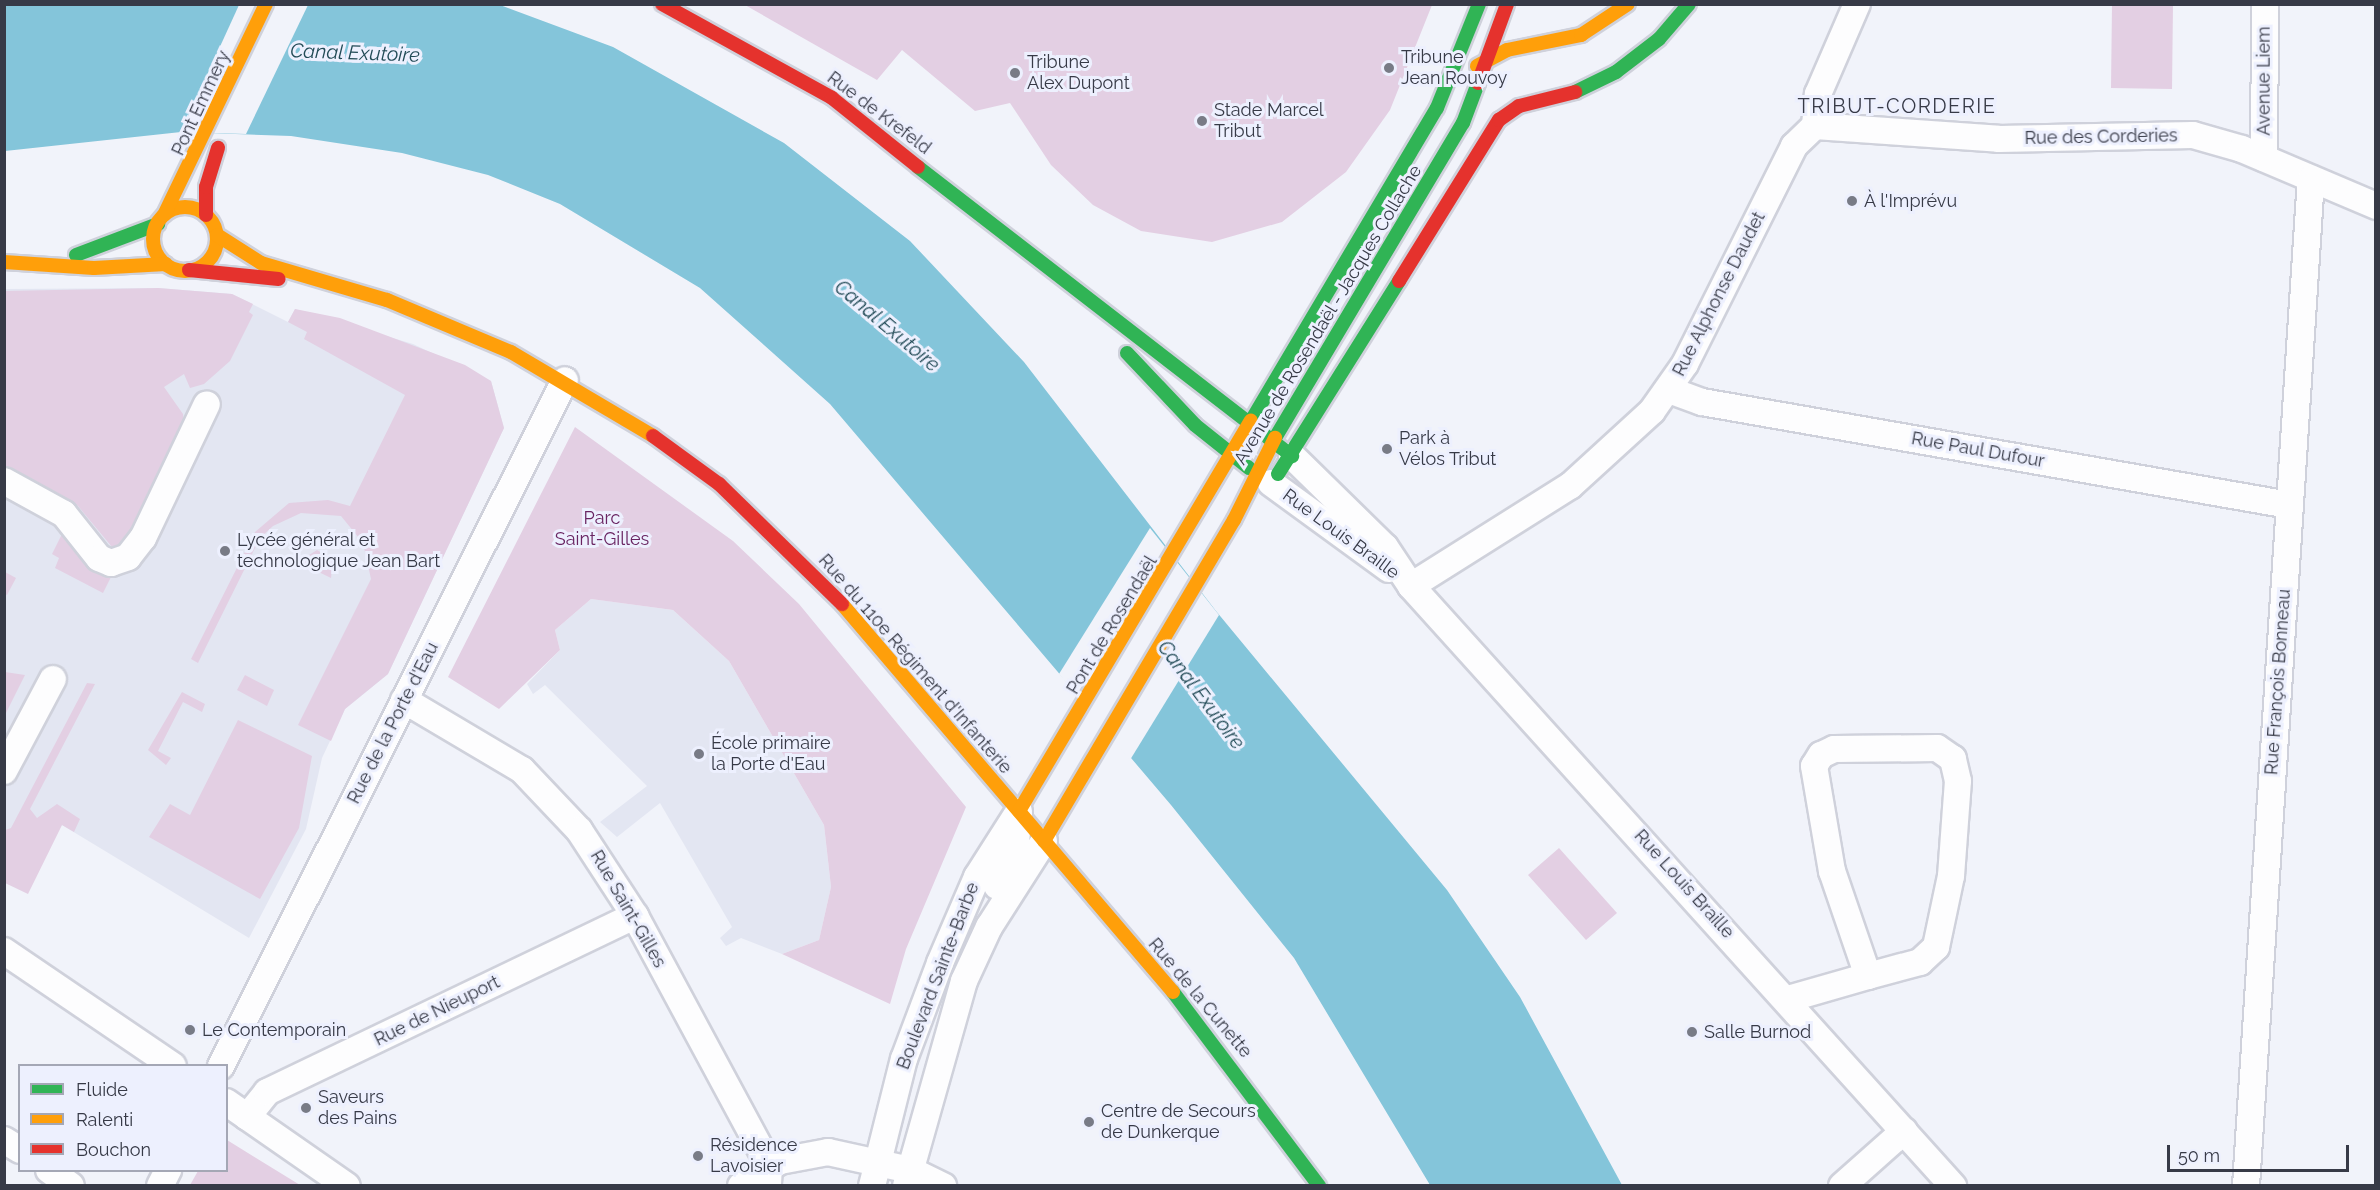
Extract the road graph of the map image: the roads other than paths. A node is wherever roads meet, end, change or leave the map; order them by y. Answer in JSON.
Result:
{"nodes":[{"id":1,"x":266,"y":4,"type":"edge"},
{"id":2,"x":284,"y":4,"type":"edge"},
{"id":3,"x":662,"y":4,"type":"edge"},
{"id":4,"x":1480,"y":4,"type":"edge"},
{"id":5,"x":1507,"y":4,"type":"edge"},
{"id":6,"x":1512,"y":4,"type":"edge"},
{"id":7,"x":1628,"y":4,"type":"edge"},
{"id":8,"x":1689,"y":4,"type":"edge"},
{"id":9,"x":1857,"y":4,"type":"edge"},
{"id":10,"x":2265,"y":4,"type":"edge"},
{"id":11,"x":274,"y":26,"type":"dead end"},
{"id":12,"x":1566,"y":40,"type":"junction"},
{"id":13,"x":1491,"y":56,"type":"junction"},
{"id":14,"x":1501,"y":72,"type":"dead end"},
{"id":15,"x":1517,"y":88,"type":"dead end"},
{"id":16,"x":1535,"y":101,"type":"junction"},
{"id":17,"x":1437,"y":108,"type":"junction"},
{"id":18,"x":1815,"y":126,"type":"junction"},
{"id":19,"x":225,"y":134,"type":"dead end"},
{"id":20,"x":2264,"y":159,"type":"junction"},
{"id":21,"x":2311,"y":179,"type":"junction"},
{"id":22,"x":2376,"y":206,"type":"edge"},
{"id":23,"x":206,"y":215,"type":"junction"},
{"id":24,"x":161,"y":220,"type":"junction"},
{"id":25,"x":217,"y":235,"type":"junction"},
{"id":26,"x":29,"y":261,"type":"junction"},
{"id":27,"x":4,"y":262,"type":"edge"},
{"id":28,"x":166,"y":264,"type":"junction"},
{"id":29,"x":189,"y":270,"type":"junction"},
{"id":30,"x":1056,"y":278,"type":"junction"},
{"id":31,"x":314,"y":279,"type":"junction"},
{"id":32,"x":565,"y":380,"type":"junction"},
{"id":33,"x":1669,"y":390,"type":"junction"},
{"id":34,"x":207,"y":404,"type":"dead end"},
{"id":35,"x":1249,"y":424,"type":"junction"},
{"id":36,"x":1272,"y":441,"type":"junction"},
{"id":37,"x":1232,"y":455,"type":"junction"},
{"id":38,"x":1292,"y":456,"type":"junction"},
{"id":39,"x":1263,"y":478,"type":"junction"},
{"id":40,"x":4,"y":481,"type":"edge"},
{"id":41,"x":2289,"y":505,"type":"junction"},
{"id":42,"x":1199,"y":513,"type":"joint"},
{"id":43,"x":1234,"y":520,"type":"junction"},
{"id":44,"x":1411,"y":586,"type":"junction"},
{"id":45,"x":53,"y":679,"type":"dead end"},
{"id":46,"x":404,"y":700,"type":"junction"},
{"id":47,"x":1055,"y":755,"type":"joint"},
{"id":48,"x":4,"y":771,"type":"edge"},
{"id":49,"x":1019,"y":811,"type":"junction"},
{"id":50,"x":1044,"y":841,"type":"junction"},
{"id":51,"x":635,"y":916,"type":"junction"},
{"id":52,"x":4,"y":951,"type":"edge"},
{"id":53,"x":1865,"y":968,"type":"junction"},
{"id":54,"x":1781,"y":992,"type":"junction"},
{"id":55,"x":172,"y":1064,"type":"edge"},
{"id":56,"x":222,"y":1064,"type":"edge"},
{"id":57,"x":928,"y":1096,"type":"junction"},
{"id":58,"x":237,"y":1109,"type":"edge"},
{"id":59,"x":1904,"y":1131,"type":"junction"},
{"id":60,"x":4,"y":1140,"type":"edge"},
{"id":61,"x":18,"y":1149,"type":"edge"},
{"id":62,"x":878,"y":1161,"type":"junction"},
{"id":63,"x":52,"y":1172,"type":"edge"},
{"id":64,"x":768,"y":1175,"type":"edge"},
{"id":65,"x":908,"y":1178,"type":"edge"},
{"id":66,"x":71,"y":1185,"type":"edge"},
{"id":67,"x":347,"y":1185,"type":"edge"},
{"id":68,"x":741,"y":1185,"type":"edge"},
{"id":69,"x":872,"y":1185,"type":"edge"},
{"id":70,"x":943,"y":1185,"type":"edge"},
{"id":71,"x":1319,"y":1185,"type":"edge"},
{"id":72,"x":1842,"y":1185,"type":"edge"},
{"id":73,"x":1953,"y":1185,"type":"edge"},
{"id":74,"x":2246,"y":1185,"type":"edge"}],
"edges":[{"from":1,"to":24,"type":"main road","name":"Pont Emmery"},
{"from":2,"to":11,"type":"main road"},
{"from":3,"to":30,"type":"main road","name":"Rue de Krefeld"},
{"from":4,"to":13,"type":"main road"},
{"from":4,"to":17,"type":"main road","name":"Avenue de Rosendaël - Jacques Collache"},
{"from":5,"to":13,"type":"main road","name":"Avenue de Rosendaël - Jacques Collache"},
{"from":6,"to":12,"type":"main road"},
{"from":7,"to":12,"type":"main road"},
{"from":8,"to":16,"type":"main road","name":"Avenue de Rosendaël - Jacques Collache"},
{"from":9,"to":18,"type":"street"},
{"from":10,"to":20,"type":"street","name":"Avenue Liem"},
{"from":12,"to":13,"type":"main road"},
{"from":13,"to":14,"type":"main road"},
{"from":13,"to":17,"type":"main road"},
{"from":13,"to":36,"type":"main road","name":"Avenue de Rosendaël - Jacques Collache"},
{"from":15,"to":16,"type":"main road"},
{"from":16,"to":38,"type":"main road","name":"Avenue de Rosendaël - Jacques Collache"},
{"from":17,"to":35,"type":"main road","name":"Avenue de Rosendaël - Jacques Collache"},
{"from":18,"to":20,"type":"street","name":"Rue des Corderies"},
{"from":18,"to":33,"type":"street","name":"Rue Alphonse Daudet"},
{"from":19,"to":23,"type":"main road","name":"Pont Emmery"},
{"from":20,"to":21,"type":"street","name":"Rue des Corderies"},
{"from":21,"to":22,"type":"street","name":"Rue des Corderies"},
{"from":21,"to":41,"type":"street","name":"Rue François Bonneau"},
{"from":23,"to":24,"type":"main road"},
{"from":23,"to":25,"type":"main road"},
{"from":24,"to":26,"type":"main road"},
{"from":24,"to":28,"type":"main road"},
{"from":25,"to":29,"type":"main road"},
{"from":25,"to":31,"type":"main road","name":"Rue du 110e Régiment d'Infanterie"},
{"from":26,"to":27,"type":"main road"},
{"from":26,"to":28,"type":"main road"},
{"from":28,"to":29,"type":"main road"},
{"from":29,"to":31,"type":"main road","name":"Rue du 110e Régiment d'Infanterie"},
{"from":30,"to":35,"type":"main road","name":"Rue de Krefeld"},
{"from":30,"to":37,"type":"main road","name":"Rue de Krefeld"},
{"from":31,"to":32,"type":"main road","name":"Rue du 110e Régiment d'Infanterie"},
{"from":32,"to":46,"type":"street","name":"Rue de la Porte d'Eau"},
{"from":32,"to":49,"type":"main road","name":"Rue du 110e Régiment d'Infanterie"},
{"from":33,"to":41,"type":"street","name":"Rue Paul Dufour"},
{"from":33,"to":44,"type":"street","name":"Rue Alphonse Daudet"},
{"from":34,"to":40,"type":"street"},
{"from":35,"to":36,"type":"main road","name":"Rue de Krefeld"},
{"from":35,"to":37,"type":"main road","name":"Avenue de Rosendaël - Jacques Collache"},
{"from":36,"to":38,"type":"main road","name":"Rue de Krefeld"},
{"from":36,"to":39,"type":"main road","name":"Avenue de Rosendaël - Jacques Collache"},
{"from":37,"to":39,"type":"main road","name":"Rue de Krefeld"},
{"from":37,"to":42,"type":"main road","name":"Avenue de Rosendaël - Jacques Collache"},
{"from":38,"to":39,"type":"main road","name":"Avenue de Rosendaël - Jacques Collache"},
{"from":38,"to":44,"type":"street","name":"Rue Louis Braille"},
{"from":39,"to":43,"type":"main road","name":"Avenue de Rosendaël - Jacques Collache"},
{"from":39,"to":43,"type":"main road","name":"Avenue de Rosendaël - Jacques Collache"},
{"from":39,"to":44,"type":"street","name":"Rue Louis Braille"},
{"from":41,"to":74,"type":"street","name":"Rue François Bonneau"},
{"from":42,"to":47,"type":"main road","name":"Pont de Rosendaël"},
{"from":43,"to":50,"type":"main road","name":"Boulevard Sainte-Barbe"},
{"from":44,"to":54,"type":"street","name":"Rue Louis Braille"},
{"from":45,"to":48,"type":"street"},
{"from":46,"to":51,"type":"street","name":"Rue Saint-Gilles"},
{"from":46,"to":56,"type":"street","name":"Rue de la Porte d'Eau"},
{"from":47,"to":49,"type":"main road","name":"Boulevard Sainte-Barbe"},
{"from":49,"to":50,"type":"main road","name":"Rue du 110e Régiment d'Infanterie"},
{"from":49,"to":57,"type":"street","name":"Boulevard Sainte-Barbe"},
{"from":49,"to":62,"type":"street","name":"Boulevard Sainte-Barbe"},
{"from":50,"to":57,"type":"street","name":"Boulevard Sainte-Barbe"},
{"from":50,"to":71,"type":"main road","name":"Rue de la Cunette"},
{"from":51,"to":58,"type":"street","name":"Rue de Nieuport"},
{"from":51,"to":64,"type":"street","name":"Rue Saint-Gilles"},
{"from":52,"to":55,"type":"street"},
{"from":53,"to":53,"type":"street"},
{"from":53,"to":54,"type":"street"},
{"from":54,"to":59,"type":"street","name":"Rue Louis Braille"},
{"from":57,"to":65,"type":"street","name":"Boulevard Sainte-Barbe"},
{"from":58,"to":67,"type":"street"},
{"from":59,"to":72,"type":"street"},
{"from":59,"to":73,"type":"street","name":"Rue Louis Braille"},
{"from":60,"to":61,"type":"street"},
{"from":62,"to":64,"type":"street"},
{"from":62,"to":65,"type":"street"},
{"from":62,"to":69,"type":"street","name":"Boulevard Sainte-Barbe"},
{"from":63,"to":66,"type":"street"},
{"from":64,"to":68,"type":"street"},
{"from":65,"to":70,"type":"street"}]}
